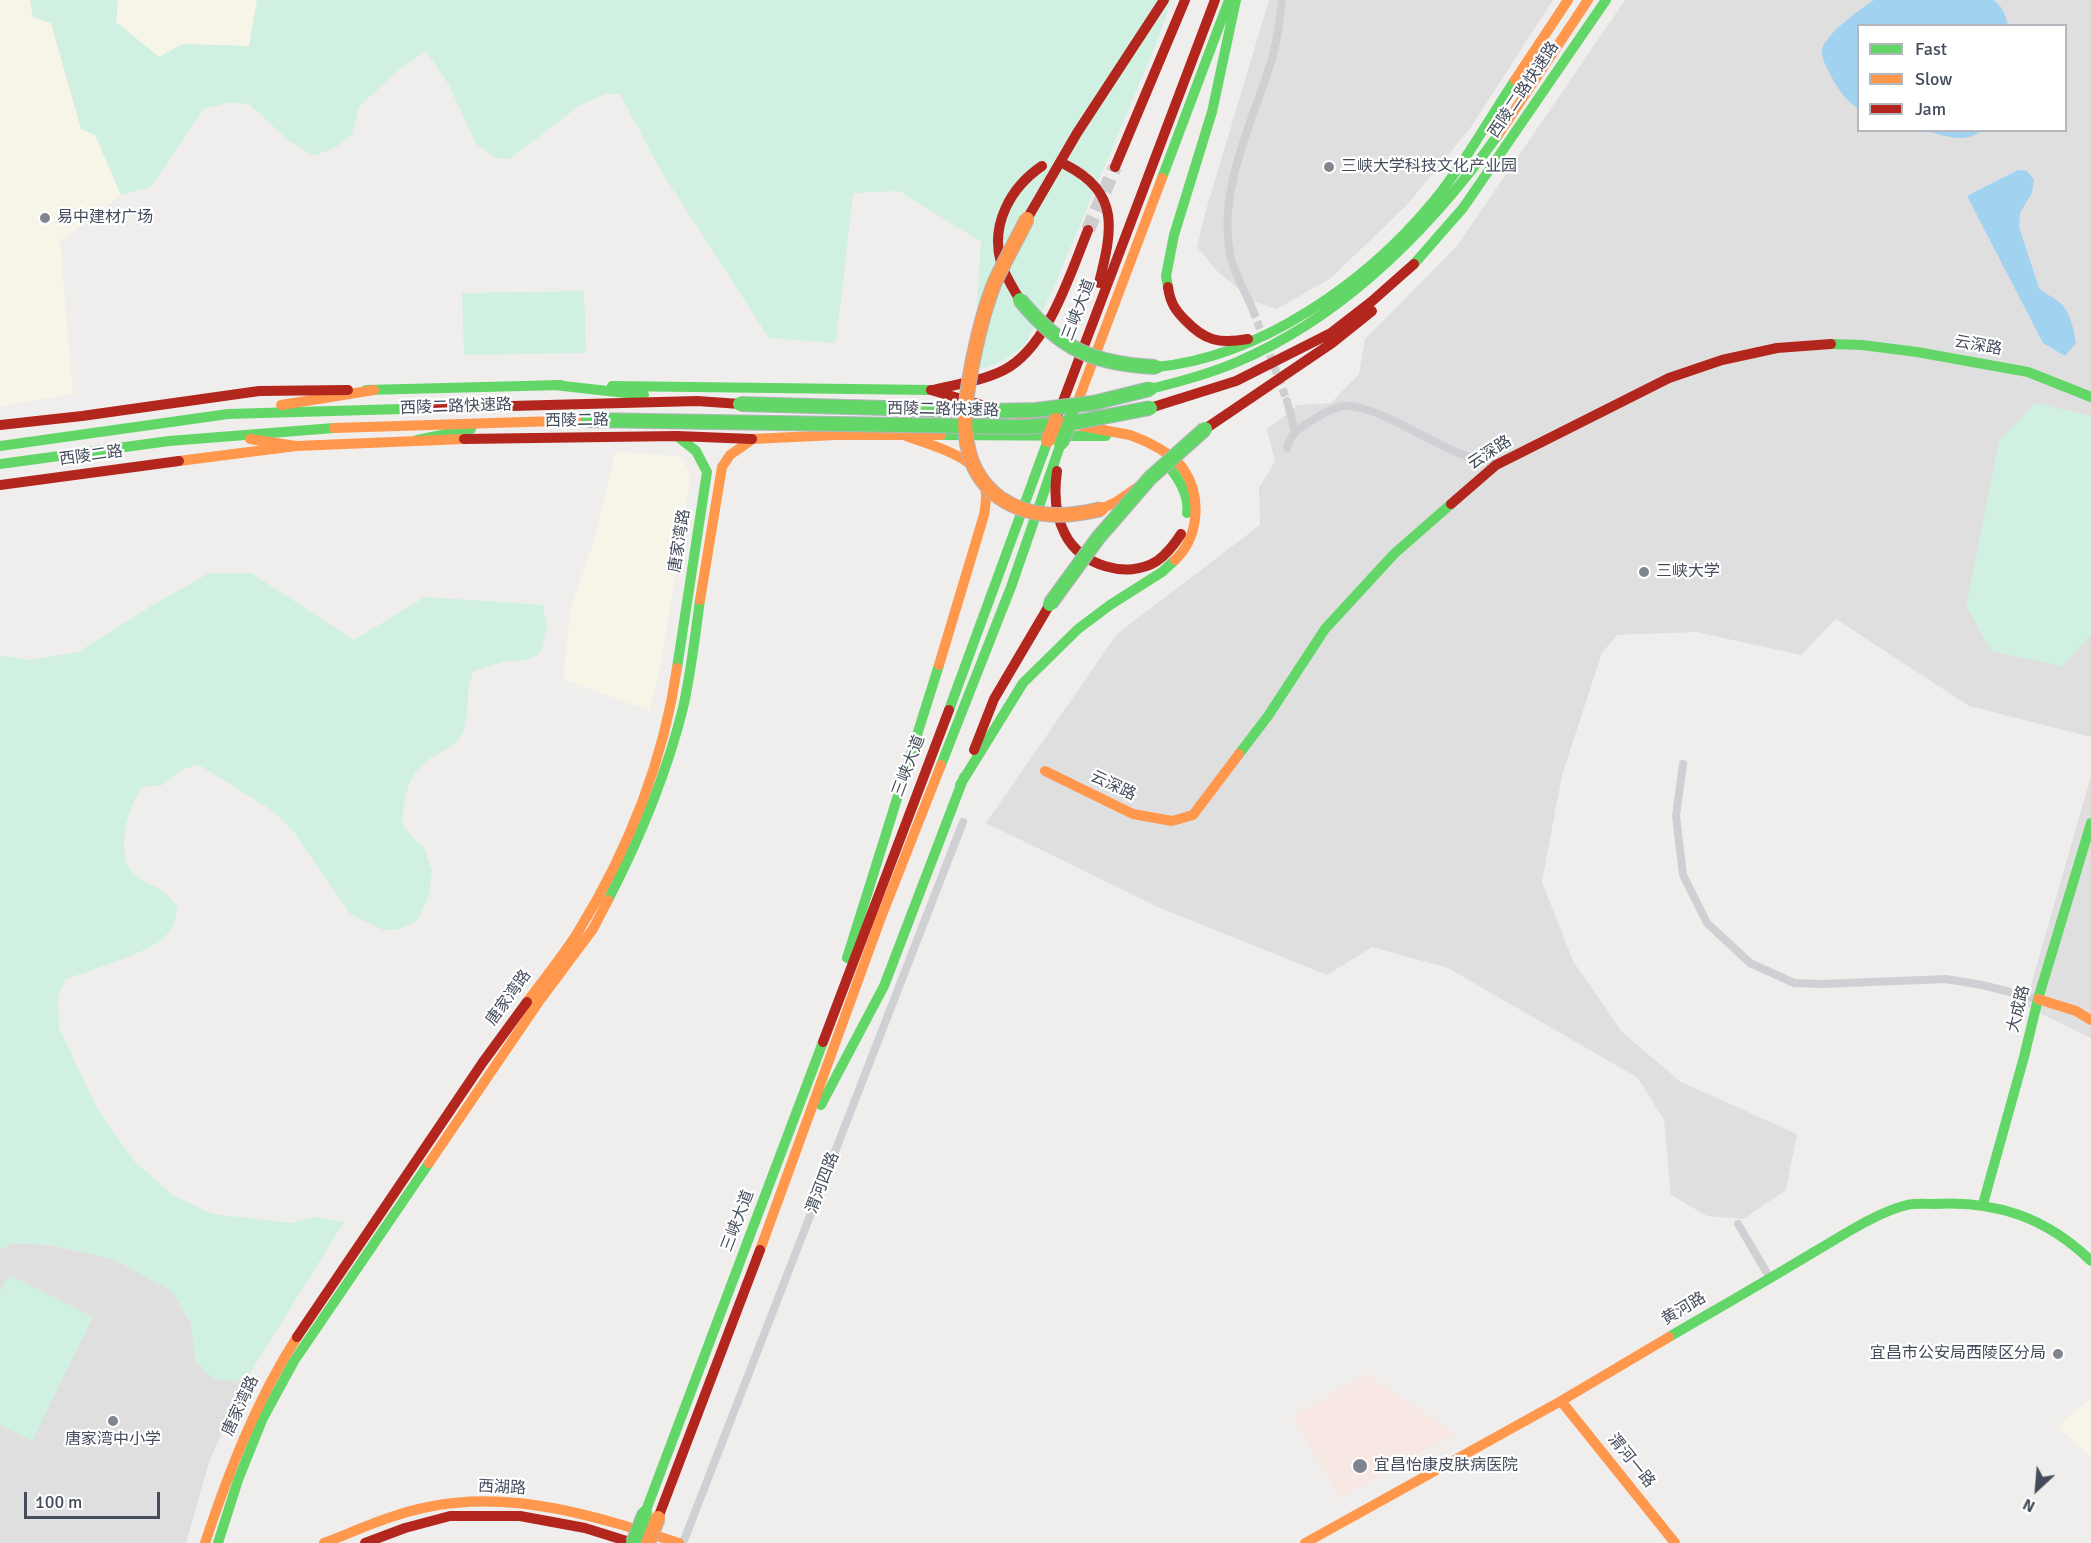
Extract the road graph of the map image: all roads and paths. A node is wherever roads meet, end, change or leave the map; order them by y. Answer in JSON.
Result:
{"nodes":[{"id":1,"x":1164,"y":0,"type":"edge"},
{"id":2,"x":1185,"y":0,"type":"edge"},
{"id":3,"x":1215,"y":0,"type":"edge"},
{"id":4,"x":1229,"y":0,"type":"edge"},
{"id":5,"x":1236,"y":0,"type":"edge"},
{"id":6,"x":1568,"y":0,"type":"edge"},
{"id":7,"x":1588,"y":0,"type":"edge"},
{"id":8,"x":1606,"y":0,"type":"edge"},
{"id":9,"x":1282,"y":2,"type":"dead end"},
{"id":10,"x":1066,"y":165,"type":"dead end"},
{"id":11,"x":1042,"y":166,"type":"dead end"},
{"id":12,"x":1115,"y":167,"type":"tunnel mouth"},
{"id":13,"x":1088,"y":230,"type":"tunnel mouth"},
{"id":14,"x":1387,"y":288,"type":"junction"},
{"id":15,"x":1253,"y":310,"type":"tunnel mouth"},
{"id":16,"x":1276,"y":329,"type":"junction"},
{"id":17,"x":1073,"y":372,"type":"junction"},
{"id":18,"x":554,"y":385,"type":"junction"},
{"id":19,"x":842,"y":389,"type":"junction"},
{"id":20,"x":374,"y":390,"type":"junction"},
{"id":21,"x":931,"y":390,"type":"junction"},
{"id":22,"x":2091,"y":397,"type":"edge"},
{"id":23,"x":697,"y":401,"type":"junction"},
{"id":24,"x":1287,"y":401,"type":"tunnel mouth"},
{"id":25,"x":998,"y":411,"type":"junction"},
{"id":26,"x":228,"y":414,"type":"junction"},
{"id":27,"x":1066,"y":414,"type":"junction"},
{"id":28,"x":513,"y":421,"type":"junction"},
{"id":29,"x":0,"y":425,"type":"edge"},
{"id":30,"x":1295,"y":431,"type":"junction"},
{"id":31,"x":224,"y":436,"type":"junction"},
{"id":32,"x":677,"y":436,"type":"junction"},
{"id":33,"x":855,"y":436,"type":"junction"},
{"id":34,"x":906,"y":436,"type":"junction"},
{"id":35,"x":753,"y":439,"type":"junction"},
{"id":36,"x":417,"y":440,"type":"junction"},
{"id":37,"x":1054,"y":442,"type":"junction"},
{"id":38,"x":0,"y":446,"type":"edge"},
{"id":39,"x":296,"y":446,"type":"junction"},
{"id":40,"x":1287,"y":448,"type":"dead end"},
{"id":41,"x":0,"y":464,"type":"edge"},
{"id":42,"x":1496,"y":465,"type":"junction"},
{"id":43,"x":1150,"y":478,"type":"junction"},
{"id":44,"x":0,"y":485,"type":"edge"},
{"id":45,"x":1683,"y":764,"type":"dead end"},
{"id":46,"x":1046,"y":771,"type":"dead end"},
{"id":47,"x":960,"y":785,"type":"junction"},
{"id":48,"x":963,"y":822,"type":"dead end"},
{"id":49,"x":2091,"y":823,"type":"edge"},
{"id":50,"x":2038,"y":999,"type":"junction"},
{"id":51,"x":2091,"y":1020,"type":"edge"},
{"id":52,"x":822,"y":1046,"type":"junction"},
{"id":53,"x":802,"y":1138,"type":"junction"},
{"id":54,"x":1983,"y":1204,"type":"junction"},
{"id":55,"x":1738,"y":1224,"type":"dead end"},
{"id":56,"x":2091,"y":1261,"type":"edge"},
{"id":57,"x":1770,"y":1278,"type":"junction"},
{"id":58,"x":1560,"y":1401,"type":"junction"},
{"id":59,"x":652,"y":1515,"type":"junction"},
{"id":60,"x":206,"y":1543,"type":"edge"},
{"id":61,"x":218,"y":1543,"type":"edge"},
{"id":62,"x":324,"y":1543,"type":"edge"},
{"id":63,"x":365,"y":1543,"type":"edge"},
{"id":64,"x":633,"y":1543,"type":"edge"},
{"id":65,"x":648,"y":1543,"type":"edge"},
{"id":66,"x":681,"y":1543,"type":"edge"},
{"id":67,"x":1305,"y":1543,"type":"edge"},
{"id":68,"x":1675,"y":1543,"type":"edge"}],
"edges":[{"from":1,"to":43,"type":"main road","bridge":true},
{"from":2,"to":12,"type":"main road"},
{"from":3,"to":17,"type":"main road","name":"三峡大道"},
{"from":4,"to":27,"type":"main road","name":"三峡大道"},
{"from":5,"to":16,"type":"main road"},
{"from":6,"to":16,"type":"main road"},
{"from":7,"to":25,"type":"main road","name":"西陵二路快速路","bridge":true},
{"from":8,"to":14,"type":"main road","name":"西陵二路快速路"},
{"from":9,"to":15,"type":"street"},
{"from":10,"to":17,"type":"main road"},
{"from":11,"to":16,"type":"main road","bridge":true},
{"from":13,"to":21,"type":"main road"},
{"from":14,"to":28,"type":"main road","name":"西陵二路快速路","bridge":true},
{"from":14,"to":43,"type":"main road","bridge":true},
{"from":17,"to":27,"type":"main road","name":"三峡大道"},
{"from":18,"to":19,"type":"main road"},
{"from":18,"to":20,"type":"main road"},
{"from":18,"to":23,"type":"main road"},
{"from":19,"to":21,"type":"main road"},
{"from":19,"to":33,"type":"main road"},
{"from":20,"to":26,"type":"main road"},
{"from":20,"to":29,"type":"main road"},
{"from":21,"to":25,"type":"main road"},
{"from":22,"to":42,"type":"main road","name":"云深路"},
{"from":23,"to":25,"type":"main road","name":"西陵二路快速路","bridge":true},
{"from":23,"to":26,"type":"main road","name":"西陵二路快速路"},
{"from":24,"to":30,"type":"street"},
{"from":25,"to":47,"type":"main road"},
{"from":26,"to":38,"type":"main road","name":"西陵二路快速路"},
{"from":27,"to":37,"type":"main road","name":"三峡大道","bridge":true},
{"from":28,"to":31,"type":"main road","name":"西陵二路快速路"},
{"from":28,"to":36,"type":"main road"},
{"from":30,"to":40,"type":"street"},
{"from":30,"to":42,"type":"street"},
{"from":31,"to":39,"type":"main road"},
{"from":31,"to":41,"type":"main road","name":"西陵二路快速路"},
{"from":32,"to":35,"type":"main road","name":"西陵二路"},
{"from":32,"to":36,"type":"main road","name":"西陵二路"},
{"from":32,"to":60,"type":"main road","name":"唐家湾路"},
{"from":33,"to":34,"type":"main road","name":"西陵二路"},
{"from":33,"to":35,"type":"main road","name":"西陵二路"},
{"from":34,"to":37,"type":"main road","name":"西陵二路"},
{"from":34,"to":52,"type":"main road"},
{"from":35,"to":61,"type":"main road","name":"唐家湾路"},
{"from":36,"to":39,"type":"main road","name":"西陵二路"},
{"from":37,"to":52,"type":"main road","name":"三峡大道"},
{"from":37,"to":53,"type":"main road","name":"三峡大道"},
{"from":39,"to":44,"type":"main road","name":"西陵二路"},
{"from":42,"to":46,"type":"main road","name":"云深路"},
{"from":43,"to":47,"type":"main road","bridge":true},
{"from":45,"to":50,"type":"street"},
{"from":47,"to":53,"type":"main road"},
{"from":48,"to":66,"type":"street","name":"渭河四路"},
{"from":49,"to":50,"type":"main road","name":"大成路"},
{"from":50,"to":51,"type":"main road"},
{"from":50,"to":54,"type":"main road","name":"大成路"},
{"from":52,"to":59,"type":"main road","name":"三峡大道"},
{"from":53,"to":59,"type":"main road","name":"三峡大道"},
{"from":54,"to":56,"type":"main road","name":"黄河路"},
{"from":54,"to":57,"type":"main road","name":"黄河路"},
{"from":55,"to":57,"type":"street"},
{"from":57,"to":58,"type":"main road","name":"黄河路"},
{"from":58,"to":67,"type":"main road","name":"黄河路"},
{"from":58,"to":68,"type":"main road","name":"渭河一路"},
{"from":59,"to":64,"type":"main road","name":"三峡大道","bridge":true},
{"from":59,"to":65,"type":"main road","name":"三峡大道","bridge":true},
{"from":62,"to":66,"type":"main road","name":"西湖路"},
{"from":63,"to":64,"type":"main road","name":"西湖路"}]}
